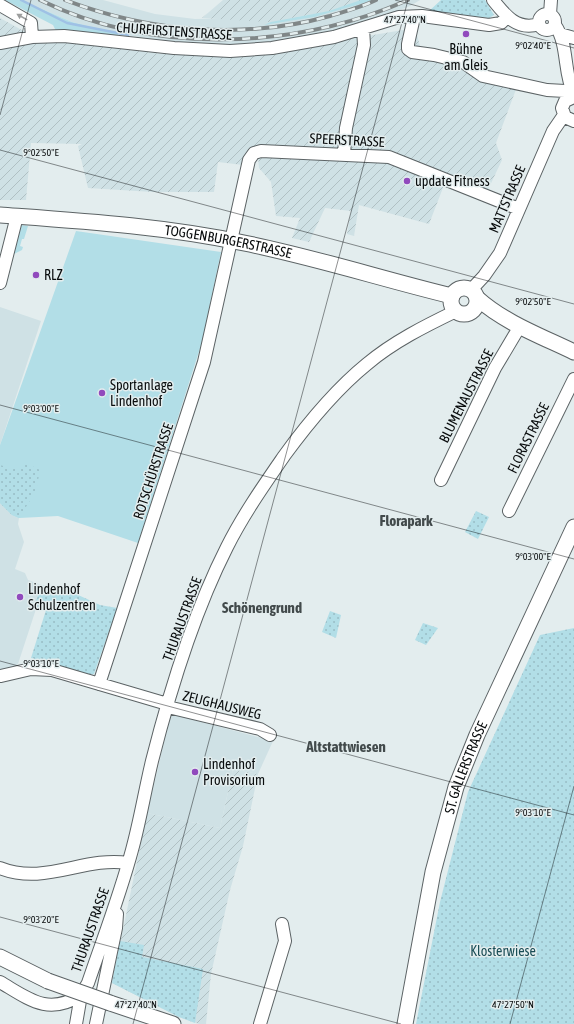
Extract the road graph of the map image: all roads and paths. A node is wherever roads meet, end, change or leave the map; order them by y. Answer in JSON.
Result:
{"nodes":[{"id":1,"x":493,"y":0,"type":"edge"},
{"id":2,"x":551,"y":0,"type":"edge"},
{"id":3,"x":0,"y":5,"type":"edge"},
{"id":4,"x":550,"y":14,"type":"junction"},
{"id":5,"x":414,"y":16,"type":"junction"},
{"id":6,"x":507,"y":17,"type":"junction"},
{"id":7,"x":539,"y":24,"type":"junction"},
{"id":8,"x":363,"y":28,"type":"junction"},
{"id":9,"x":555,"y":30,"type":"junction"},
{"id":10,"x":32,"y":37,"type":"junction"},
{"id":11,"x":574,"y":38,"type":"edge"},
{"id":12,"x":0,"y":43,"type":"edge"},
{"id":13,"x":570,"y":95,"type":"edge"},
{"id":14,"x":569,"y":118,"type":"edge"},
{"id":15,"x":344,"y":154,"type":"junction"},
{"id":16,"x":519,"y":209,"type":"junction"},
{"id":17,"x":0,"y":215,"type":"edge"},
{"id":18,"x":17,"y":216,"type":"junction"},
{"id":19,"x":231,"y":240,"type":"junction"},
{"id":20,"x":0,"y":283,"type":"edge"},
{"id":21,"x":452,"y":296,"type":"junction"},
{"id":22,"x":473,"y":300,"type":"junction"},
{"id":23,"x":456,"y":311,"type":"junction"},
{"id":24,"x":517,"y":325,"type":"junction"},
{"id":25,"x":574,"y":352,"type":"edge"},
{"id":26,"x":574,"y":379,"type":"edge"},
{"id":27,"x":440,"y":480,"type":"dead end"},
{"id":28,"x":509,"y":510,"type":"dead end"},
{"id":29,"x":574,"y":527,"type":"edge"},
{"id":30,"x":1,"y":676,"type":"dead end"},
{"id":31,"x":99,"y":684,"type":"junction"},
{"id":32,"x":168,"y":705,"type":"junction"},
{"id":33,"x":270,"y":735,"type":"dead end"},
{"id":34,"x":128,"y":863,"type":"junction"},
{"id":35,"x":0,"y":868,"type":"edge"},
{"id":36,"x":115,"y":905,"type":"junction"},
{"id":37,"x":282,"y":924,"type":"dead end"},
{"id":38,"x":0,"y":957,"type":"edge"},
{"id":39,"x":0,"y":982,"type":"edge"},
{"id":40,"x":81,"y":994,"type":"junction"},
{"id":41,"x":76,"y":1024,"type":"edge"},
{"id":42,"x":96,"y":1024,"type":"edge"},
{"id":43,"x":173,"y":1024,"type":"edge"},
{"id":44,"x":260,"y":1024,"type":"edge"},
{"id":45,"x":405,"y":1024,"type":"edge"}],
"edges":[{"from":1,"to":6,"type":"street"},
{"from":2,"to":4,"type":"street"},
{"from":10,"to":3,"type":"street","one_way":true},
{"from":4,"to":7,"type":"street"},
{"from":4,"to":9,"type":"street"},
{"from":5,"to":6,"type":"street","name":"CHURFIRSTENSTRASSE"},
{"from":5,"to":8,"type":"street","name":"CHURFIRSTENSTRASSE"},
{"from":5,"to":13,"type":"street"},
{"from":6,"to":7,"type":"street"},
{"from":7,"to":9,"type":"street"},
{"from":8,"to":10,"type":"street","name":"CHURFIRSTENSTRASSE"},
{"from":8,"to":15,"type":"street"},
{"from":9,"to":11,"type":"street"},
{"from":9,"to":13,"type":"street"},
{"from":10,"to":12,"type":"street","name":"CHURFIRSTENSTRASSE"},
{"from":13,"to":14,"type":"street"},
{"from":14,"to":16,"type":"street","name":"MATTSTRASSE"},
{"from":15,"to":16,"type":"street","name":"SPEERSTRASSE"},
{"from":15,"to":19,"type":"street","name":"SPEERSTRASSE"},
{"from":16,"to":22,"type":"street","name":"MATTSTRASSE"},
{"from":17,"to":18,"type":"main road","name":"TOGGENBURGERSTRASSE"},
{"from":18,"to":19,"type":"main road","name":"TOGGENBURGERSTRASSE"},
{"from":18,"to":20,"type":"street"},
{"from":19,"to":21,"type":"main road","name":"TOGGENBURGERSTRASSE"},
{"from":19,"to":31,"type":"street","name":"ROTSCHÜRSTRASSE"},
{"from":21,"to":22,"type":"main road"},
{"from":21,"to":23,"type":"main road"},
{"from":22,"to":23,"type":"main road"},
{"from":22,"to":24,"type":"main road"},
{"from":23,"to":32,"type":"street","name":"THURAUSTRASSE"},
{"from":24,"to":25,"type":"main road"},
{"from":24,"to":27,"type":"street","name":"BLUMENAUSTRASSE"},
{"from":26,"to":28,"type":"street","name":"FLORASTRASSE"},
{"from":29,"to":45,"type":"main road","name":"ST. GALLERSTRASSE"},
{"from":30,"to":31,"type":"street","name":"ZEUGHAUSWEG"},
{"from":31,"to":32,"type":"street","name":"ZEUGHAUSWEG"},
{"from":32,"to":33,"type":"street","name":"ZEUGHAUSWEG"},
{"from":32,"to":34,"type":"street","name":"THURAUSTRASSE"},
{"from":34,"to":35,"type":"street"},
{"from":34,"to":36,"type":"street","name":"THURAUSTRASSE"},
{"from":36,"to":40,"type":"street","name":"THURAUSTRASSE"},
{"from":36,"to":42,"type":"street"},
{"from":37,"to":44,"type":"street"},
{"from":38,"to":43,"type":"main road","bridge":true},
{"from":39,"to":40,"type":"street"},
{"from":40,"to":41,"type":"street","name":"THURAUSTRASSE"}]}
